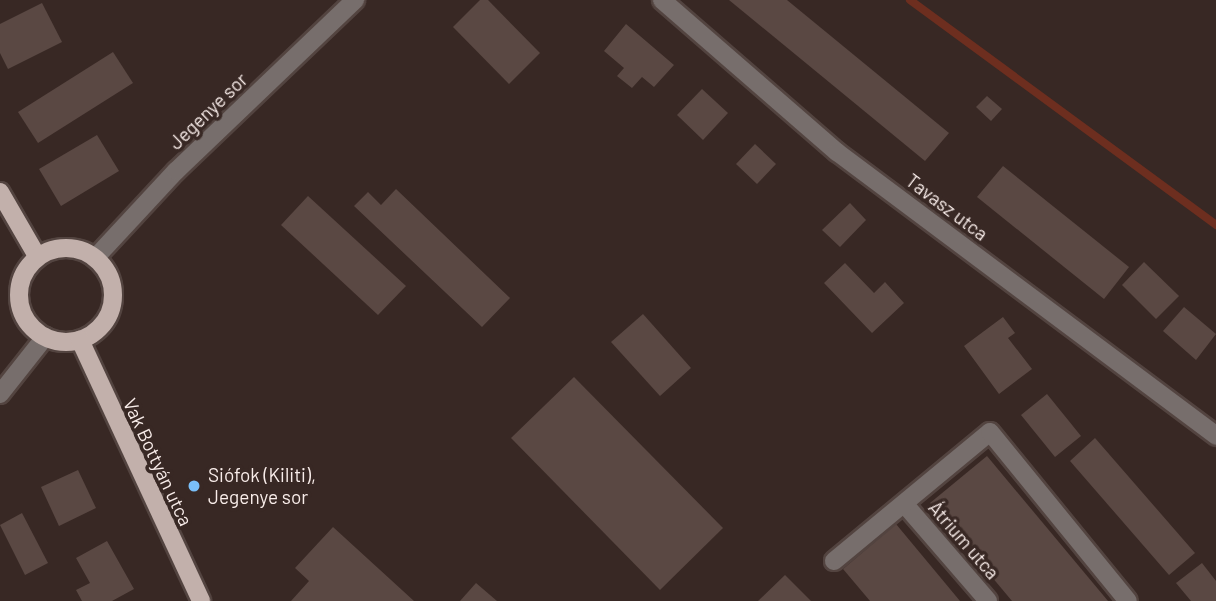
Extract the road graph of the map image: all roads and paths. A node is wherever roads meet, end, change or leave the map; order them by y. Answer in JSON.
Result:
{"nodes":[{"id":1,"x":355,"y":0,"type":"edge"},
{"id":2,"x":662,"y":0,"type":"edge"},
{"id":3,"x":0,"y":192,"type":"edge"},
{"id":4,"x":37,"y":256,"type":"junction"},
{"id":5,"x":96,"y":257,"type":"junction"},
{"id":6,"x":45,"y":337,"type":"junction"},
{"id":7,"x":80,"y":340,"type":"junction"},
{"id":8,"x":0,"y":394,"type":"edge"},
{"id":9,"x":1216,"y":436,"type":"edge"},
{"id":10,"x":907,"y":507,"type":"junction"},
{"id":11,"x":834,"y":561,"type":"dead end"},
{"id":12,"x":201,"y":601,"type":"edge"},
{"id":13,"x":988,"y":601,"type":"edge"},
{"id":14,"x":1128,"y":601,"type":"edge"}],
"edges":[{"from":1,"to":5,"type":"street","name":"Jegenye sor"},
{"from":2,"to":9,"type":"street","name":"Tavasz utca"},
{"from":3,"to":4,"type":"main road"},
{"from":4,"to":5,"type":"main road"},
{"from":4,"to":6,"type":"main road"},
{"from":5,"to":7,"type":"main road"},
{"from":6,"to":7,"type":"main road"},
{"from":6,"to":8,"type":"street"},
{"from":7,"to":12,"type":"main road","name":"Vak Bottyán utca"},
{"from":10,"to":11,"type":"street"},
{"from":10,"to":13,"type":"street","name":"Átrium utca"},
{"from":10,"to":14,"type":"street"}]}
